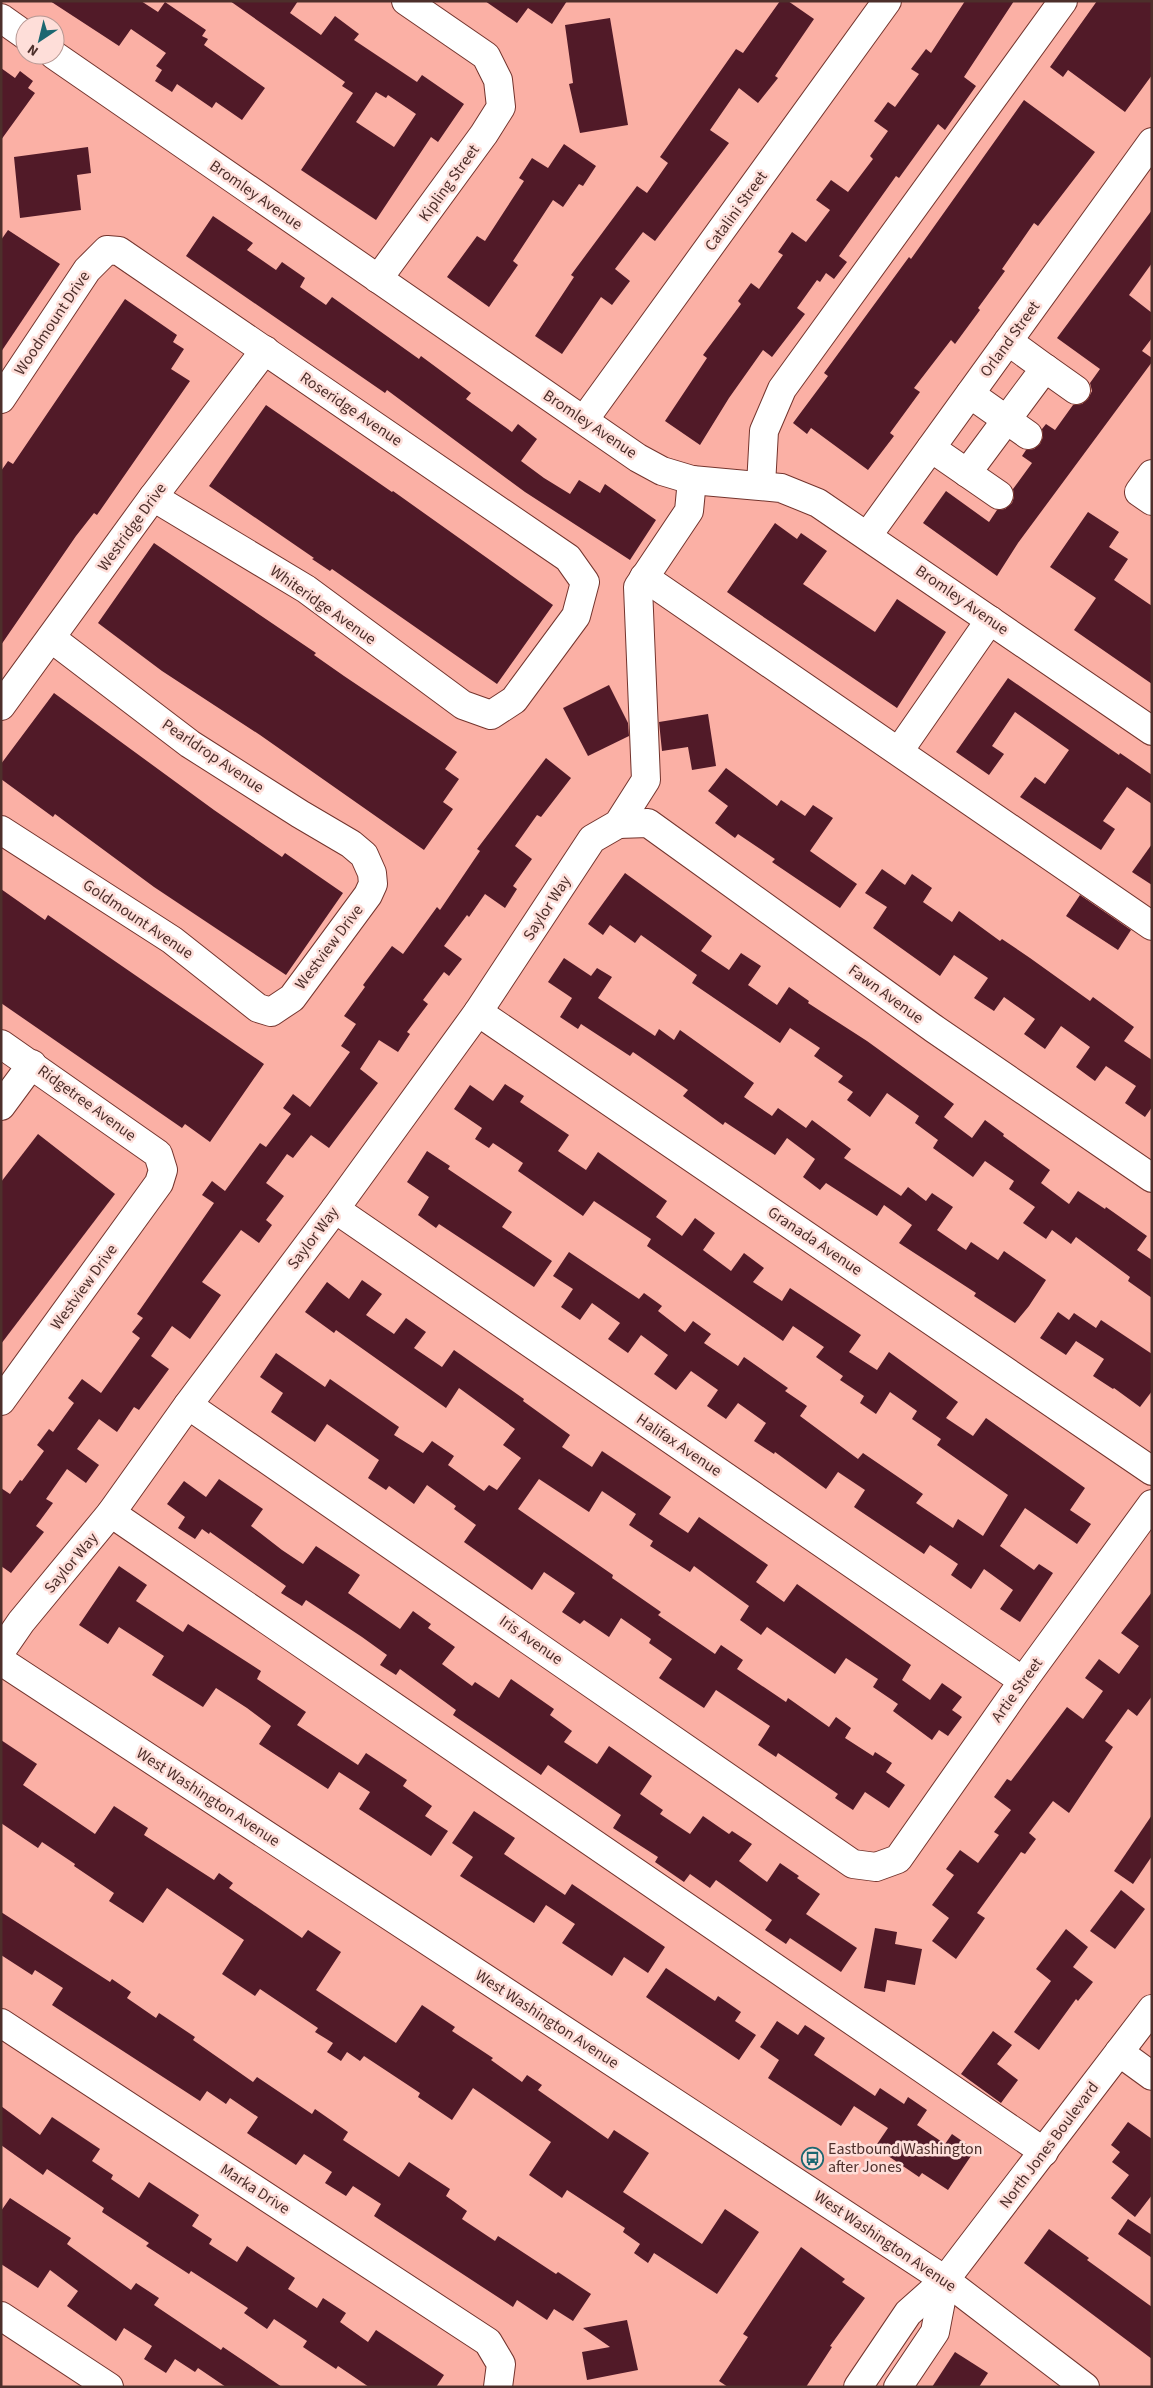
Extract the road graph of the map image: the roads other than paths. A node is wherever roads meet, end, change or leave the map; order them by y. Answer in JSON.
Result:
{"nodes":[{"id":1,"x":406,"y":1,"type":"edge"},
{"id":2,"x":887,"y":1,"type":"edge"},
{"id":3,"x":1063,"y":1,"type":"edge"},
{"id":4,"x":1,"y":18,"type":"edge"},
{"id":5,"x":15,"y":28,"type":"edge"},
{"id":6,"x":65,"y":63,"type":"edge"},
{"id":7,"x":1152,"y":142,"type":"edge"},
{"id":8,"x":107,"y":250,"type":"joint"},
{"id":9,"x":378,"y":280,"type":"junction"},
{"id":10,"x":1008,"y":341,"type":"junction"},
{"id":11,"x":265,"y":350,"type":"junction"},
{"id":12,"x":1046,"y":368,"type":"junction"},
{"id":13,"x":1076,"y":390,"type":"dead end"},
{"id":14,"x":970,"y":394,"type":"junction"},
{"id":15,"x":1,"y":399,"type":"edge"},
{"id":16,"x":584,"y":420,"type":"junction"},
{"id":17,"x":1018,"y":427,"type":"junction"},
{"id":18,"x":931,"y":448,"type":"junction"},
{"id":19,"x":968,"y":473,"type":"junction"},
{"id":20,"x":1152,"y":474,"type":"edge"},
{"id":21,"x":692,"y":480,"type":"junction"},
{"id":22,"x":761,"y":485,"type":"junction"},
{"id":23,"x":999,"y":495,"type":"dead end"},
{"id":24,"x":153,"y":497,"type":"junction"},
{"id":25,"x":1152,"y":501,"type":"edge"},
{"id":26,"x":868,"y":535,"type":"junction"},
{"id":27,"x":644,"y":577,"type":"junction"},
{"id":28,"x":990,"y":620,"type":"junction"},
{"id":29,"x":52,"y":638,"type":"junction"},
{"id":30,"x":1,"y":706,"type":"edge"},
{"id":31,"x":491,"y":716,"type":"joint"},
{"id":32,"x":1152,"y":731,"type":"edge"},
{"id":33,"x":899,"y":751,"type":"junction"},
{"id":34,"x":618,"y":824,"type":"junction"},
{"id":35,"x":1,"y":830,"type":"edge"},
{"id":36,"x":372,"y":873,"type":"joint"},
{"id":37,"x":1152,"y":926,"type":"edge"},
{"id":38,"x":271,"y":1012,"type":"joint"},
{"id":39,"x":478,"y":1012,"type":"junction"},
{"id":40,"x":1,"y":1044,"type":"edge"},
{"id":41,"x":32,"y":1064,"type":"junction"},
{"id":42,"x":1,"y":1106,"type":"edge"},
{"id":43,"x":163,"y":1170,"type":"joint"},
{"id":44,"x":1152,"y":1178,"type":"edge"},
{"id":45,"x":335,"y":1209,"type":"junction"},
{"id":46,"x":1,"y":1401,"type":"edge"},
{"id":47,"x":188,"y":1405,"type":"junction"},
{"id":48,"x":1152,"y":1470,"type":"edge"},
{"id":49,"x":1152,"y":1504,"type":"edge"},
{"id":50,"x":111,"y":1513,"type":"junction"},
{"id":51,"x":1,"y":1651,"type":"edge"},
{"id":52,"x":1,"y":1661,"type":"edge"},
{"id":53,"x":1023,"y":1681,"type":"junction"},
{"id":54,"x":876,"y":1868,"type":"joint"},
{"id":55,"x":1152,"y":2009,"type":"edge"},
{"id":56,"x":1,"y":2022,"type":"edge"},
{"id":57,"x":1119,"y":2052,"type":"junction"},
{"id":58,"x":1152,"y":2076,"type":"edge"},
{"id":59,"x":1044,"y":2152,"type":"junction"},
{"id":60,"x":945,"y":2280,"type":"junction"},
{"id":61,"x":1,"y":2316,"type":"edge"},
{"id":62,"x":500,"y":2375,"type":"edge"},
{"id":63,"x":109,"y":2387,"type":"edge"},
{"id":64,"x":858,"y":2387,"type":"edge"},
{"id":65,"x":898,"y":2387,"type":"edge"},
{"id":66,"x":1086,"y":2387,"type":"edge"}],
"edges":[{"from":1,"to":9,"type":"street","name":"Kipling Street"},
{"from":2,"to":16,"type":"street","name":"Catalini Street"},
{"from":3,"to":22,"type":"street"},
{"from":4,"to":5,"type":"street"},
{"from":6,"to":9,"type":"street","name":"Bromley Avenue"},
{"from":7,"to":10,"type":"street","name":"Orland Street"},
{"from":8,"to":11,"type":"street","name":"Roseridge Avenue"},
{"from":8,"to":15,"type":"street","name":"Woodmount Drive"},
{"from":9,"to":16,"type":"street","name":"Bromley Avenue"},
{"from":10,"to":12,"type":"street"},
{"from":10,"to":14,"type":"street","name":"Orland Street"},
{"from":11,"to":24,"type":"street","name":"Westridge Drive"},
{"from":11,"to":31,"type":"street","name":"Roseridge Avenue"},
{"from":12,"to":13,"type":"street"},
{"from":12,"to":17,"type":"street"},
{"from":14,"to":17,"type":"street"},
{"from":14,"to":18,"type":"street","name":"Orland Street"},
{"from":16,"to":21,"type":"street","name":"Bromley Avenue"},
{"from":17,"to":19,"type":"street"},
{"from":18,"to":19,"type":"street"},
{"from":18,"to":26,"type":"street","name":"Orland Street"},
{"from":19,"to":23,"type":"street"},
{"from":20,"to":25,"type":"street"},
{"from":21,"to":22,"type":"street","name":"Bromley Avenue"},
{"from":21,"to":27,"type":"street"},
{"from":22,"to":26,"type":"street","name":"Bromley Avenue"},
{"from":24,"to":29,"type":"street","name":"Westridge Drive"},
{"from":24,"to":31,"type":"street","name":"Whiteridge Avenue"},
{"from":26,"to":28,"type":"street","name":"Bromley Avenue"},
{"from":27,"to":33,"type":"street"},
{"from":27,"to":34,"type":"street"},
{"from":28,"to":32,"type":"street","name":"Bromley Avenue"},
{"from":28,"to":33,"type":"street"},
{"from":29,"to":30,"type":"street","name":"Westridge Drive"},
{"from":29,"to":36,"type":"street","name":"Pearldrop Avenue"},
{"from":33,"to":37,"type":"street"},
{"from":34,"to":39,"type":"street","name":"Saylor Way"},
{"from":34,"to":44,"type":"street","name":"Fawn Avenue"},
{"from":35,"to":38,"type":"street","name":"Goldmount Avenue"},
{"from":36,"to":38,"type":"street","name":"Westview Drive"},
{"from":39,"to":45,"type":"street","name":"Saylor Way"},
{"from":39,"to":48,"type":"street","name":"Granada Avenue"},
{"from":40,"to":41,"type":"street","name":"Ridgetree Avenue"},
{"from":41,"to":42,"type":"street"},
{"from":41,"to":43,"type":"street","name":"Ridgetree Avenue"},
{"from":43,"to":46,"type":"street","name":"Westview Drive"},
{"from":45,"to":47,"type":"street","name":"Saylor Way"},
{"from":45,"to":53,"type":"street","name":"Halifax Avenue"},
{"from":47,"to":50,"type":"street","name":"Saylor Way"},
{"from":47,"to":54,"type":"street","name":"Iris Avenue"},
{"from":49,"to":53,"type":"street","name":"Artie Street"},
{"from":50,"to":51,"type":"street","name":"Saylor Way"},
{"from":50,"to":59,"type":"street"},
{"from":52,"to":60,"type":"street","name":"West Washington Avenue"},
{"from":53,"to":54,"type":"street","name":"Artie Street"},
{"from":55,"to":57,"type":"street","name":"North Jones Boulevard"},
{"from":56,"to":62,"type":"street","name":"Marka Drive"},
{"from":57,"to":58,"type":"street"},
{"from":57,"to":59,"type":"street","name":"North Jones Boulevard"},
{"from":59,"to":60,"type":"street","name":"North Jones Boulevard"},
{"from":60,"to":64,"type":"street","name":"North Jones Boulevard"},
{"from":60,"to":65,"type":"street","name":"North Jones Boulevard"},
{"from":60,"to":66,"type":"street","name":"West Washington Avenue"},
{"from":61,"to":63,"type":"street"}]}
